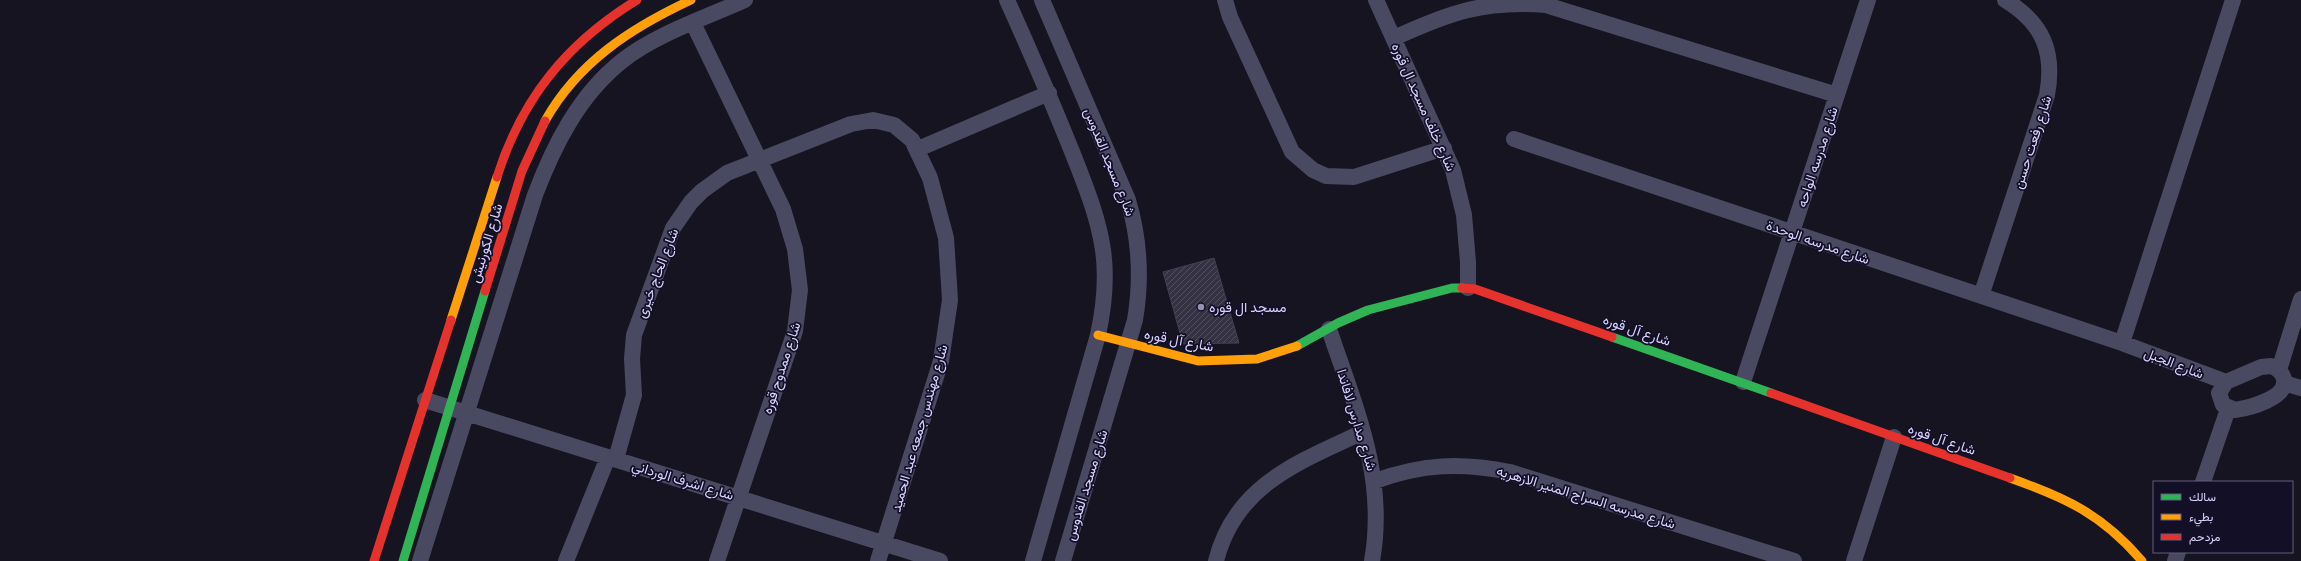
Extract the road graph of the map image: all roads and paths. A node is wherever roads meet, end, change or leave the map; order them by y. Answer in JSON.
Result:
{"nodes":[{"id":1,"x":637,"y":0,"type":"edge"},
{"id":2,"x":691,"y":0,"type":"edge"},
{"id":3,"x":745,"y":0,"type":"edge"},
{"id":4,"x":1007,"y":0,"type":"edge"},
{"id":5,"x":1042,"y":0,"type":"edge"},
{"id":6,"x":1225,"y":0,"type":"edge"},
{"id":7,"x":1376,"y":0,"type":"edge"},
{"id":8,"x":1868,"y":0,"type":"edge"},
{"id":9,"x":2005,"y":0,"type":"edge"},
{"id":10,"x":2233,"y":0,"type":"edge"},
{"id":11,"x":693,"y":23,"type":"junction"},
{"id":12,"x":1394,"y":38,"type":"junction"},
{"id":13,"x":1049,"y":93,"type":"junction"},
{"id":14,"x":1837,"y":95,"type":"junction"},
{"id":15,"x":1514,"y":139,"type":"dead end"},
{"id":16,"x":1444,"y":148,"type":"junction"},
{"id":17,"x":918,"y":149,"type":"junction"},
{"id":18,"x":760,"y":160,"type":"junction"},
{"id":19,"x":1792,"y":233,"type":"junction"},
{"id":20,"x":1468,"y":288,"type":"junction"},
{"id":21,"x":1981,"y":296,"type":"junction"},
{"id":22,"x":2301,"y":299,"type":"edge"},
{"id":23,"x":1329,"y":329,"type":"junction"},
{"id":24,"x":1098,"y":335,"type":"junction"},
{"id":25,"x":2122,"y":343,"type":"junction"},
{"id":26,"x":1128,"y":344,"type":"junction"},
{"id":27,"x":2282,"y":377,"type":"junction"},
{"id":28,"x":1743,"y":382,"type":"junction"},
{"id":29,"x":2226,"y":382,"type":"junction"},
{"id":30,"x":2301,"y":388,"type":"edge"},
{"id":31,"x":425,"y":400,"type":"junction"},
{"id":32,"x":451,"y":408,"type":"junction"},
{"id":33,"x":2228,"y":409,"type":"junction"},
{"id":34,"x":467,"y":413,"type":"junction"},
{"id":35,"x":1363,"y":432,"type":"junction"},
{"id":36,"x":1894,"y":437,"type":"junction"},
{"id":37,"x":612,"y":458,"type":"junction"},
{"id":38,"x":2203,"y":481,"type":"edge"},
{"id":39,"x":1375,"y":482,"type":"junction"},
{"id":40,"x":738,"y":498,"type":"junction"},
{"id":41,"x":884,"y":543,"type":"junction"},
{"id":42,"x":374,"y":561,"type":"edge"},
{"id":43,"x":403,"y":561,"type":"edge"},
{"id":44,"x":420,"y":561,"type":"edge"},
{"id":45,"x":566,"y":561,"type":"edge"},
{"id":46,"x":717,"y":561,"type":"edge"},
{"id":47,"x":878,"y":561,"type":"edge"},
{"id":48,"x":940,"y":561,"type":"edge"},
{"id":49,"x":1033,"y":561,"type":"edge"},
{"id":50,"x":1063,"y":561,"type":"edge"},
{"id":51,"x":1216,"y":561,"type":"edge"},
{"id":52,"x":1372,"y":561,"type":"edge"},
{"id":53,"x":1794,"y":561,"type":"edge"},
{"id":54,"x":1854,"y":561,"type":"edge"},
{"id":55,"x":2142,"y":561,"type":"edge"}],
"edges":[{"from":1,"to":31,"type":"street","name":"شارع الكورنيش"},
{"from":2,"to":32,"type":"street","name":"شارع الكورنيش"},
{"from":3,"to":11,"type":"street"},
{"from":4,"to":13,"type":"street","name":"شارع مسجد القدوس"},
{"from":5,"to":26,"type":"street","name":"شارع مسجد القدوس"},
{"from":6,"to":16,"type":"street"},
{"from":7,"to":12,"type":"street","name":"شارع خلف مسجد ال قوره"},
{"from":8,"to":14,"type":"street","name":"شارع مدرسه الواحه"},
{"from":9,"to":21,"type":"street","name":"شارع رفعت حسن"},
{"from":10,"to":25,"type":"street"},
{"from":11,"to":18,"type":"street","name":"شارع ممدوح قوره"},
{"from":11,"to":34,"type":"street"},
{"from":12,"to":14,"type":"street"},
{"from":12,"to":16,"type":"street","name":"شارع خلف مسجد ال قوره"},
{"from":13,"to":17,"type":"street"},
{"from":13,"to":24,"type":"street","name":"شارع مسجد القدوس"},
{"from":14,"to":19,"type":"street","name":"شارع مدرسه الواحه"},
{"from":15,"to":19,"type":"street","name":"شارع مدرسه الوحدة"},
{"from":16,"to":20,"type":"street","name":"شارع خلف مسجد ال قوره"},
{"from":17,"to":18,"type":"street","name":"شارع الحاج خيرى"},
{"from":17,"to":41,"type":"street","name":"شارع مهندس جمعه عبد الحميد"},
{"from":18,"to":37,"type":"street","name":"شارع الحاج خيرى"},
{"from":18,"to":40,"type":"street","name":"شارع ممدوح قوره"},
{"from":19,"to":21,"type":"street","name":"شارع مدرسه الوحدة"},
{"from":19,"to":28,"type":"street","name":"شارع مدرسه الواحه"},
{"from":20,"to":23,"type":"street","name":"شارع آل قوره"},
{"from":20,"to":28,"type":"street","name":"شارع آل قوره"},
{"from":21,"to":25,"type":"street","name":"شارع مدرسه الوحدة"},
{"from":22,"to":27,"type":"street"},
{"from":23,"to":26,"type":"street","name":"شارع آل قوره"},
{"from":23,"to":35,"type":"street","name":"شارع مدارس لافاندا"},
{"from":24,"to":26,"type":"street","name":"شارع آل قوره"},
{"from":24,"to":49,"type":"street","name":"شارع مسجد القدوس"},
{"from":25,"to":29,"type":"street","name":"شارع الجبل"},
{"from":26,"to":50,"type":"street","name":"شارع مسجد القدوس"},
{"from":27,"to":29,"type":"street"},
{"from":27,"to":30,"type":"street"},
{"from":27,"to":33,"type":"street"},
{"from":28,"to":36,"type":"street","name":"شارع آل قوره"},
{"from":29,"to":33,"type":"street"},
{"from":31,"to":32,"type":"street","name":"شارع اشرف الورداني"},
{"from":31,"to":42,"type":"street","name":"شارع الكورنيش"},
{"from":32,"to":34,"type":"street","name":"شارع اشرف الورداني"},
{"from":32,"to":43,"type":"street","name":"شارع الكورنيش"},
{"from":33,"to":38,"type":"street"},
{"from":34,"to":37,"type":"street","name":"شارع اشرف الورداني"},
{"from":34,"to":44,"type":"street"},
{"from":35,"to":39,"type":"street","name":"شارع مدارس لافاندا"},
{"from":35,"to":51,"type":"street"},
{"from":36,"to":54,"type":"street"},
{"from":36,"to":55,"type":"street","name":"شارع آل قوره"},
{"from":37,"to":40,"type":"street","name":"شارع اشرف الورداني"},
{"from":37,"to":45,"type":"street","name":"شارع الحاج خيرى"},
{"from":39,"to":52,"type":"street","name":"شارع مدارس لافاندا"},
{"from":39,"to":53,"type":"street","name":"شارع مدرسه السراج المنير الازهريه"},
{"from":40,"to":41,"type":"street","name":"شارع اشرف الورداني"},
{"from":40,"to":46,"type":"street","name":"شارع ممدوح قوره"},
{"from":41,"to":47,"type":"street","name":"شارع مهندس جمعه عبد الحميد"},
{"from":41,"to":48,"type":"street","name":"شارع اشرف الورداني"}]}
